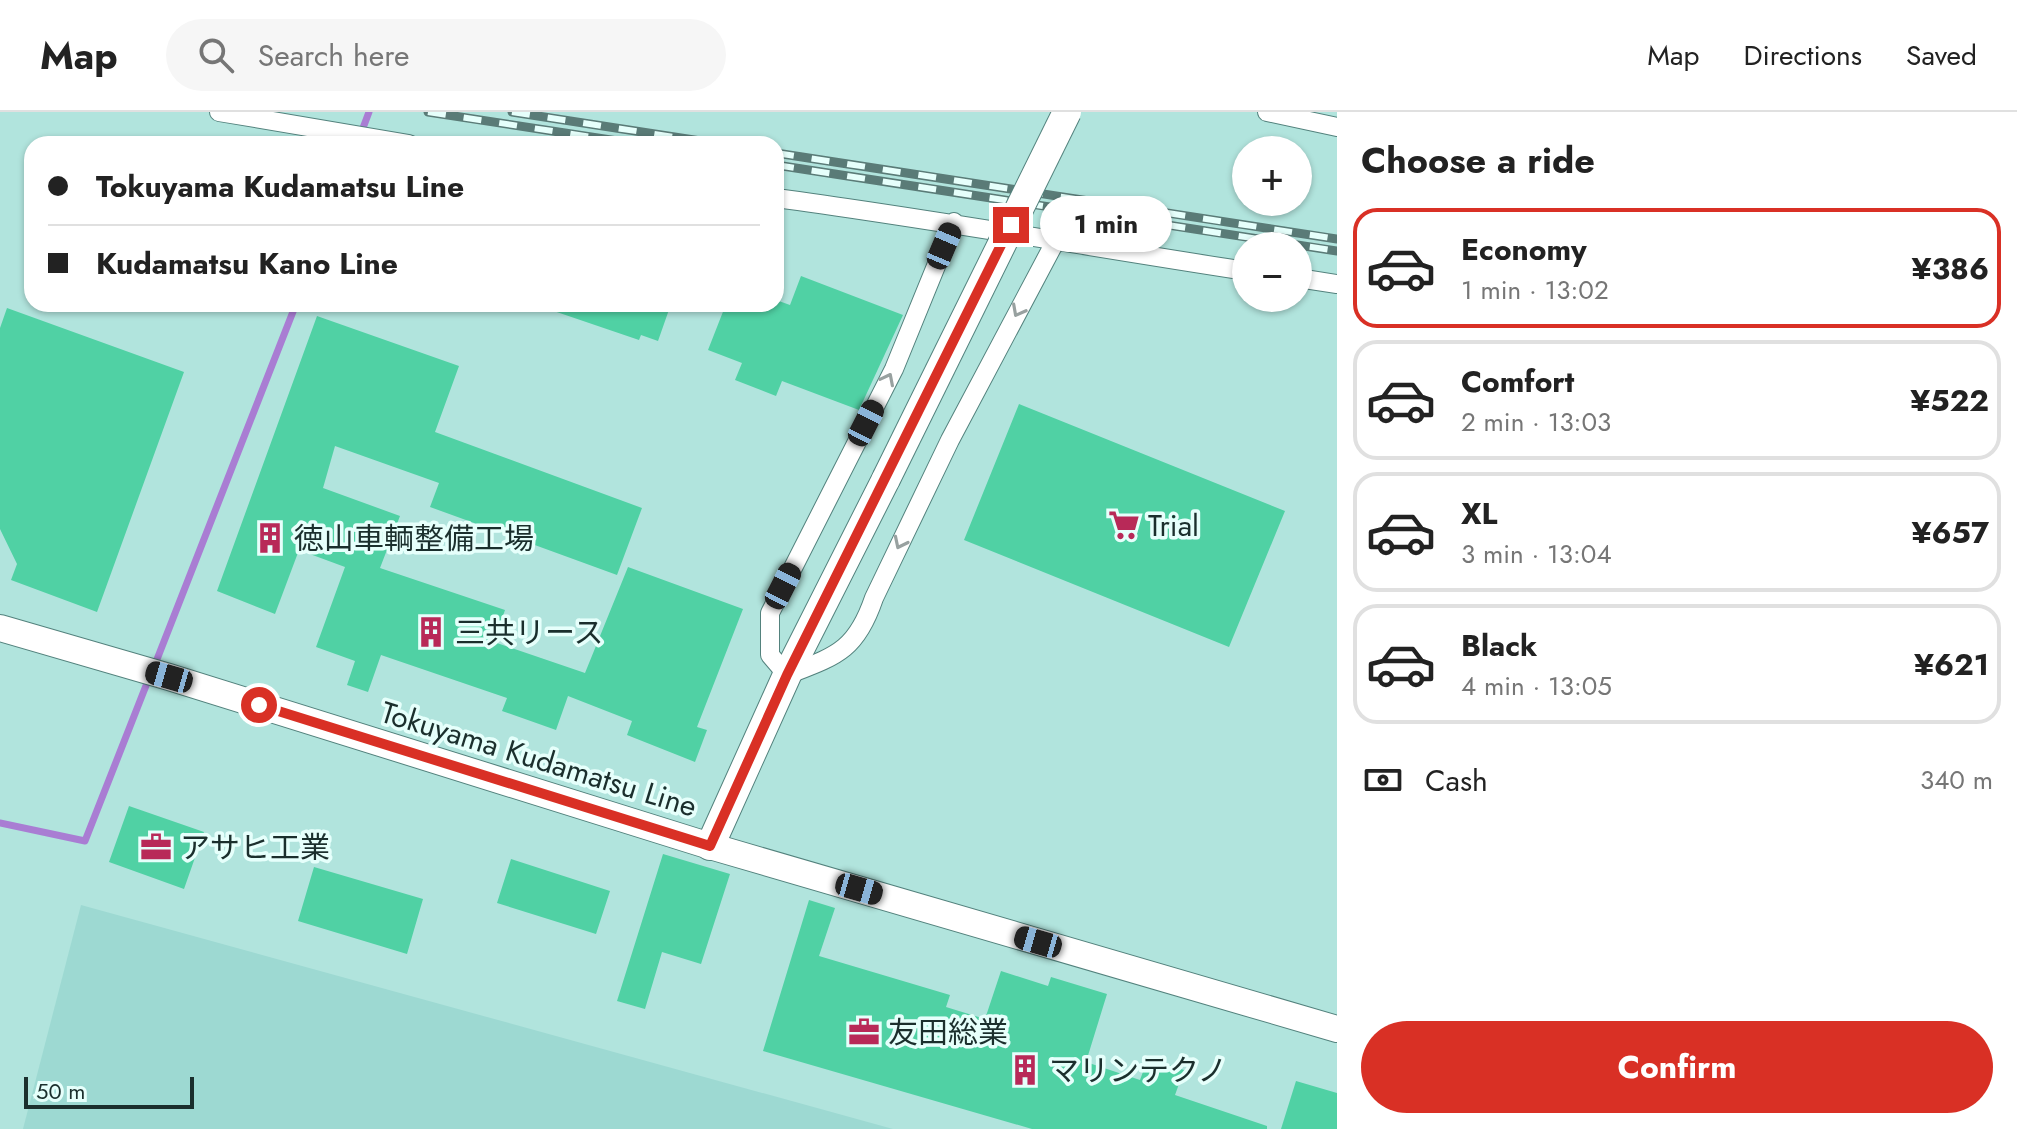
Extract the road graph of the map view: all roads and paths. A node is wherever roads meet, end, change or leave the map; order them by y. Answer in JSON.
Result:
{"nodes":[{"id":1,"x":219,"y":112,"type":"edge"},
{"id":2,"x":1067,"y":112,"type":"edge"},
{"id":3,"x":1267,"y":112,"type":"edge"},
{"id":4,"x":1337,"y":127,"type":"edge"},
{"id":5,"x":362,"y":136,"type":"edge"},
{"id":6,"x":784,"y":199,"type":"edge"},
{"id":7,"x":954,"y":222,"type":"junction"},
{"id":8,"x":1055,"y":242,"type":"junction"},
{"id":9,"x":1232,"y":269,"type":"edge"},
{"id":10,"x":1312,"y":280,"type":"edge"},
{"id":11,"x":1337,"y":284,"type":"edge"},
{"id":12,"x":0,"y":628,"type":"edge"},
{"id":13,"x":787,"y":675,"type":"junction"},
{"id":14,"x":710,"y":846,"type":"junction"},
{"id":15,"x":1337,"y":1029,"type":"edge"}],
"edges":[{"from":1,"to":5,"type":"street"},
{"from":2,"to":13,"type":"main road","bridge":true},
{"from":3,"to":4,"type":"street"},
{"from":6,"to":7,"type":"street"},
{"from":7,"to":8,"type":"street"},
{"from":13,"to":7,"type":"street","one_way":true},
{"from":8,"to":9,"type":"street"},
{"from":8,"to":13,"type":"street","one_way":true},
{"from":10,"to":11,"type":"street"},
{"from":12,"to":14,"type":"main road","name":"Tokuyama Kudamatsu Line"},
{"from":13,"to":14,"type":"main road"},
{"from":14,"to":15,"type":"main road","name":"Tokuyama Kudamatsu Line"}]}
